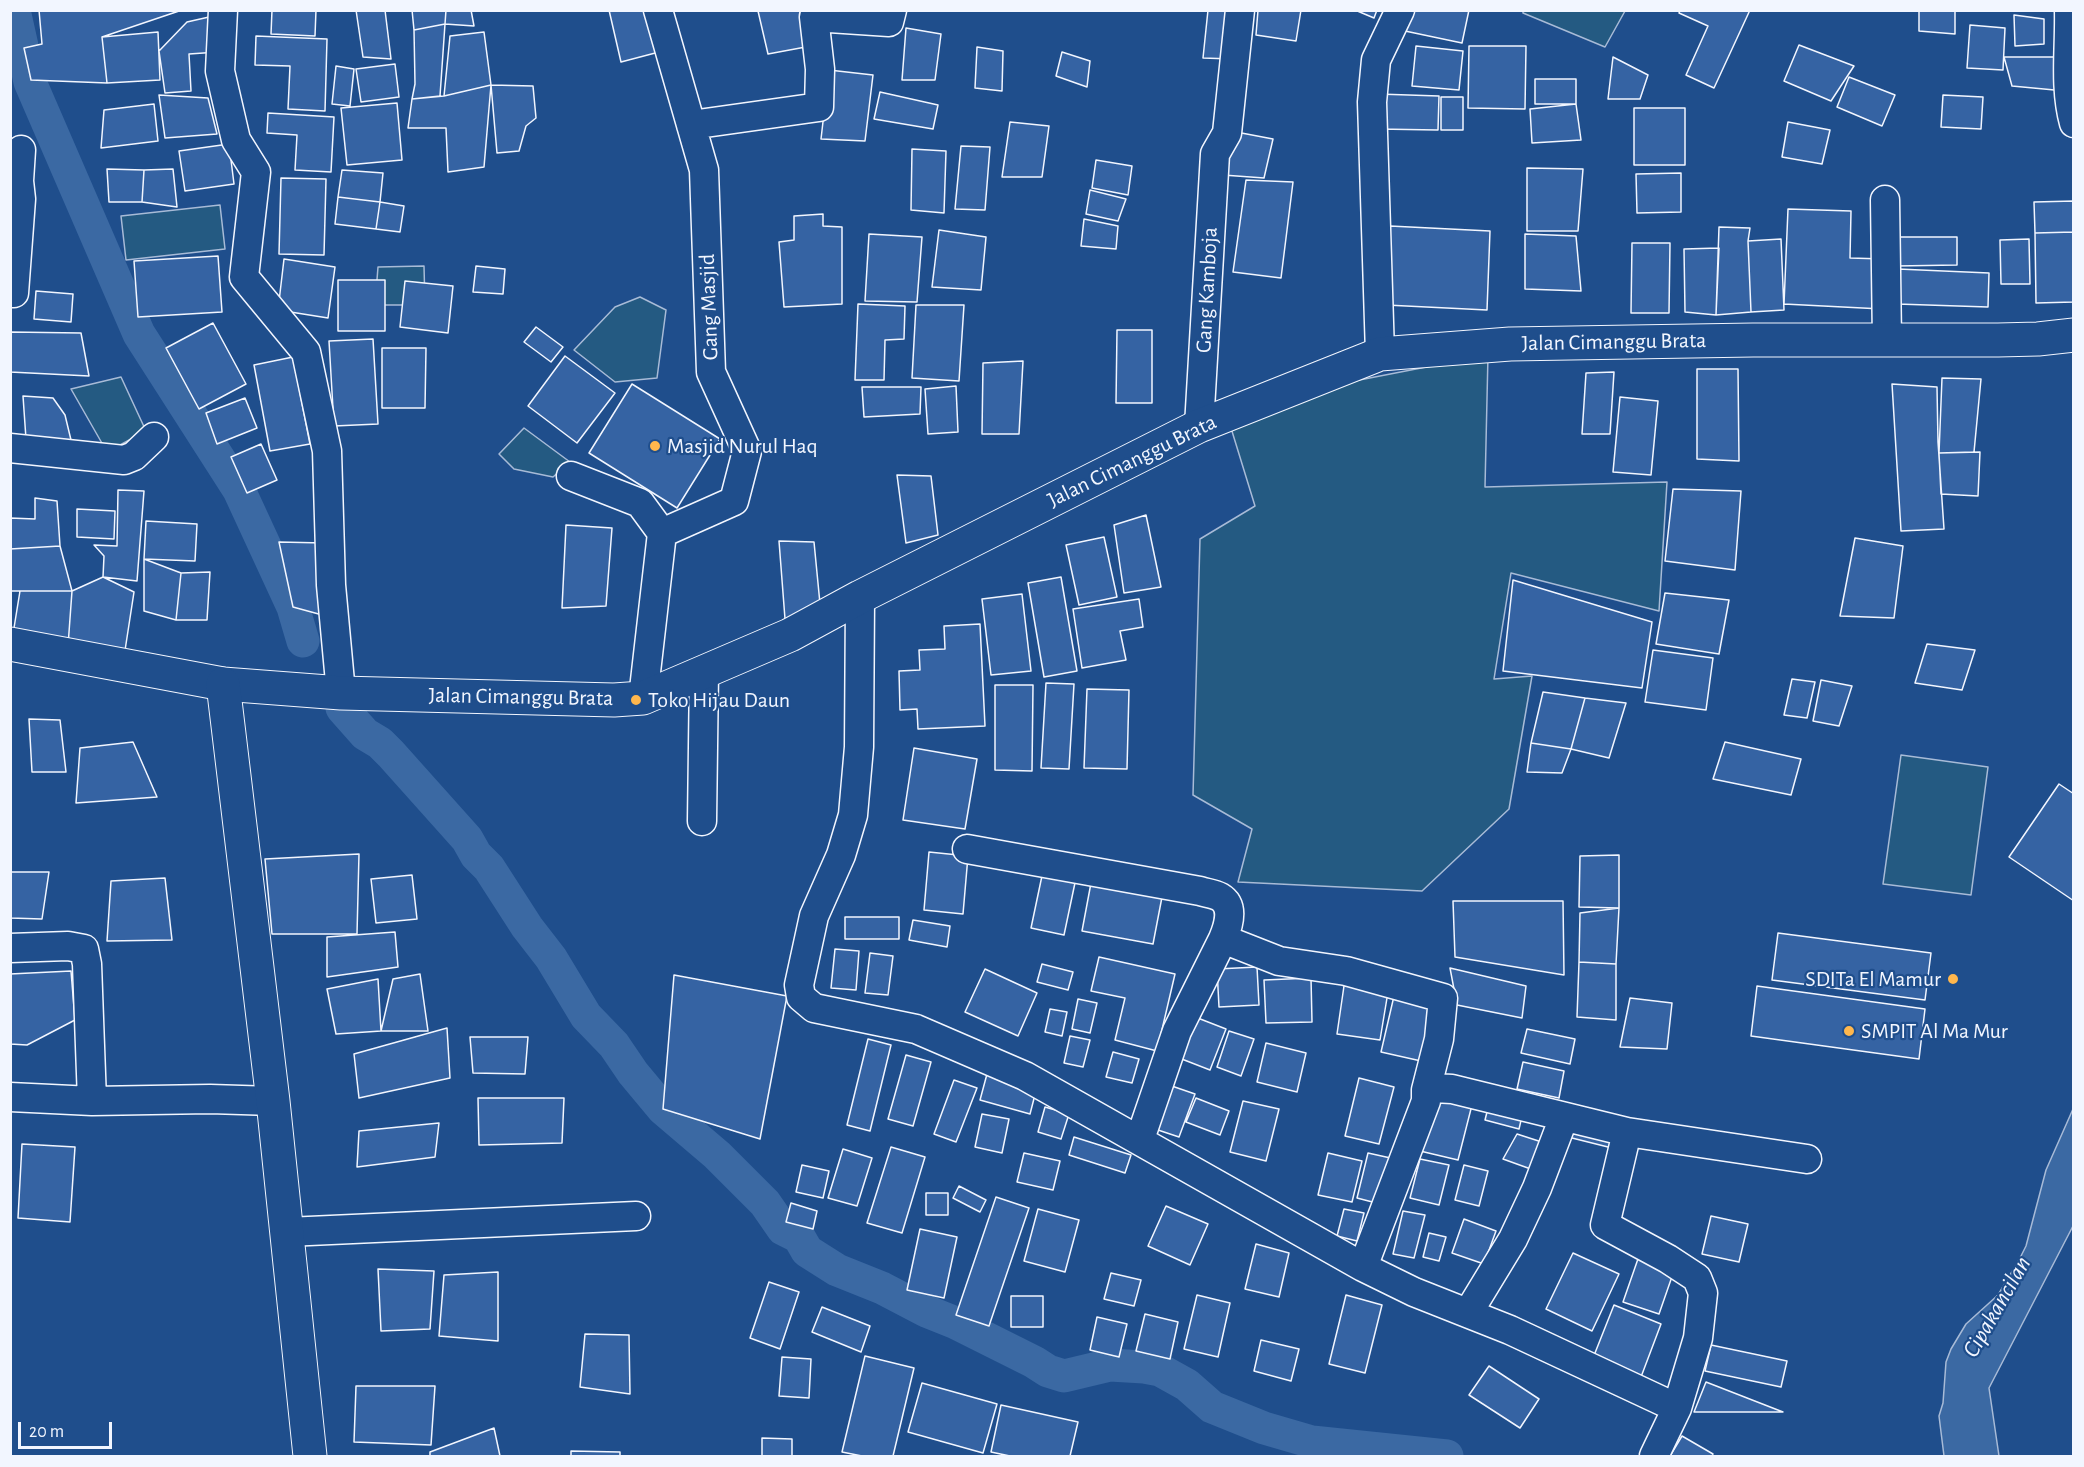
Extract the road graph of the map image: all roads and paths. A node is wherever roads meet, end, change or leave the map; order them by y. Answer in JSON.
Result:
{"nodes":[{"id":1,"x":223,"y":10,"type":"edge"},
{"id":2,"x":658,"y":10,"type":"edge"},
{"id":3,"x":892,"y":10,"type":"edge"},
{"id":4,"x":1240,"y":10,"type":"edge"},
{"id":5,"x":1400,"y":10,"type":"edge"},
{"id":6,"x":2069,"y":10,"type":"edge"},
{"id":7,"x":2073,"y":123,"type":"edge"},
{"id":8,"x":692,"y":124,"type":"junction"},
{"id":9,"x":21,"y":150,"type":"dead end"},
{"id":10,"x":1885,"y":200,"type":"dead end"},
{"id":11,"x":10,"y":292,"type":"edge"},
{"id":12,"x":2073,"y":335,"type":"edge"},
{"id":13,"x":1887,"y":341,"type":"junction"},
{"id":14,"x":1380,"y":354,"type":"junction"},
{"id":15,"x":1199,"y":426,"type":"junction"},
{"id":16,"x":154,"y":437,"type":"dead end"},
{"id":17,"x":10,"y":448,"type":"edge"},
{"id":18,"x":571,"y":476,"type":"dead end"},
{"id":19,"x":662,"y":533,"type":"junction"},
{"id":20,"x":860,"y":597,"type":"junction"},
{"id":21,"x":10,"y":644,"type":"edge"},
{"id":22,"x":704,"y":672,"type":"junction"},
{"id":23,"x":223,"y":684,"type":"junction"},
{"id":24,"x":341,"y":693,"type":"junction"},
{"id":25,"x":643,"y":698,"type":"junction"},
{"id":26,"x":702,"y":821,"type":"dead end"},
{"id":27,"x":967,"y":849,"type":"dead end"},
{"id":28,"x":1223,"y":939,"type":"junction"},
{"id":29,"x":10,"y":948,"type":"edge"},
{"id":30,"x":1426,"y":1090,"type":"junction"},
{"id":31,"x":10,"y":1097,"type":"edge"},
{"id":32,"x":92,"y":1101,"type":"junction"},
{"id":33,"x":273,"y":1101,"type":"junction"},
{"id":34,"x":1564,"y":1117,"type":"junction"},
{"id":35,"x":1627,"y":1132,"type":"junction"},
{"id":36,"x":1140,"y":1139,"type":"junction"},
{"id":37,"x":1807,"y":1159,"type":"dead end"},
{"id":38,"x":636,"y":1216,"type":"dead end"},
{"id":39,"x":287,"y":1232,"type":"junction"},
{"id":40,"x":1363,"y":1267,"type":"junction"},
{"id":41,"x":1468,"y":1313,"type":"junction"},
{"id":42,"x":1677,"y":1408,"type":"junction"},
{"id":43,"x":310,"y":1456,"type":"edge"},
{"id":44,"x":1654,"y":1456,"type":"edge"}],
"edges":[{"from":1,"to":24,"type":"street"},
{"from":2,"to":8,"type":"street","name":"Gang Masjid"},
{"from":3,"to":8,"type":"street"},
{"from":4,"to":15,"type":"street","name":"Gang Kamboja"},
{"from":5,"to":14,"type":"street"},
{"from":6,"to":7,"type":"street"},
{"from":8,"to":19,"type":"street","name":"Gang Masjid"},
{"from":9,"to":11,"type":"street"},
{"from":10,"to":13,"type":"street"},
{"from":12,"to":13,"type":"street","name":"Jalan Cimanggu Brata"},
{"from":13,"to":14,"type":"street","name":"Jalan Cimanggu Brata"},
{"from":14,"to":15,"type":"street","name":"Jalan Cimanggu Brata"},
{"from":15,"to":20,"type":"street","name":"Jalan Cimanggu Brata"},
{"from":16,"to":17,"type":"street"},
{"from":18,"to":19,"type":"street"},
{"from":19,"to":25,"type":"street"},
{"from":20,"to":22,"type":"street","name":"Jalan Cimanggu Brata"},
{"from":20,"to":36,"type":"street"},
{"from":21,"to":23,"type":"street","name":"Jalan Cimanggu Brata"},
{"from":22,"to":25,"type":"street","name":"Jalan Cimanggu Brata"},
{"from":22,"to":26,"type":"street"},
{"from":23,"to":24,"type":"street","name":"Jalan Cimanggu Brata"},
{"from":23,"to":33,"type":"street"},
{"from":24,"to":25,"type":"street","name":"Jalan Cimanggu Brata"},
{"from":27,"to":28,"type":"street"},
{"from":28,"to":30,"type":"street"},
{"from":28,"to":36,"type":"street"},
{"from":29,"to":32,"type":"street"},
{"from":30,"to":34,"type":"street"},
{"from":30,"to":40,"type":"street"},
{"from":31,"to":32,"type":"street"},
{"from":32,"to":33,"type":"street"},
{"from":33,"to":39,"type":"street"},
{"from":34,"to":35,"type":"street"},
{"from":34,"to":41,"type":"street"},
{"from":35,"to":37,"type":"street"},
{"from":35,"to":42,"type":"street"},
{"from":36,"to":40,"type":"street"},
{"from":38,"to":39,"type":"street"},
{"from":39,"to":43,"type":"street"},
{"from":40,"to":41,"type":"street"},
{"from":41,"to":42,"type":"street"},
{"from":42,"to":44,"type":"street"}]}
